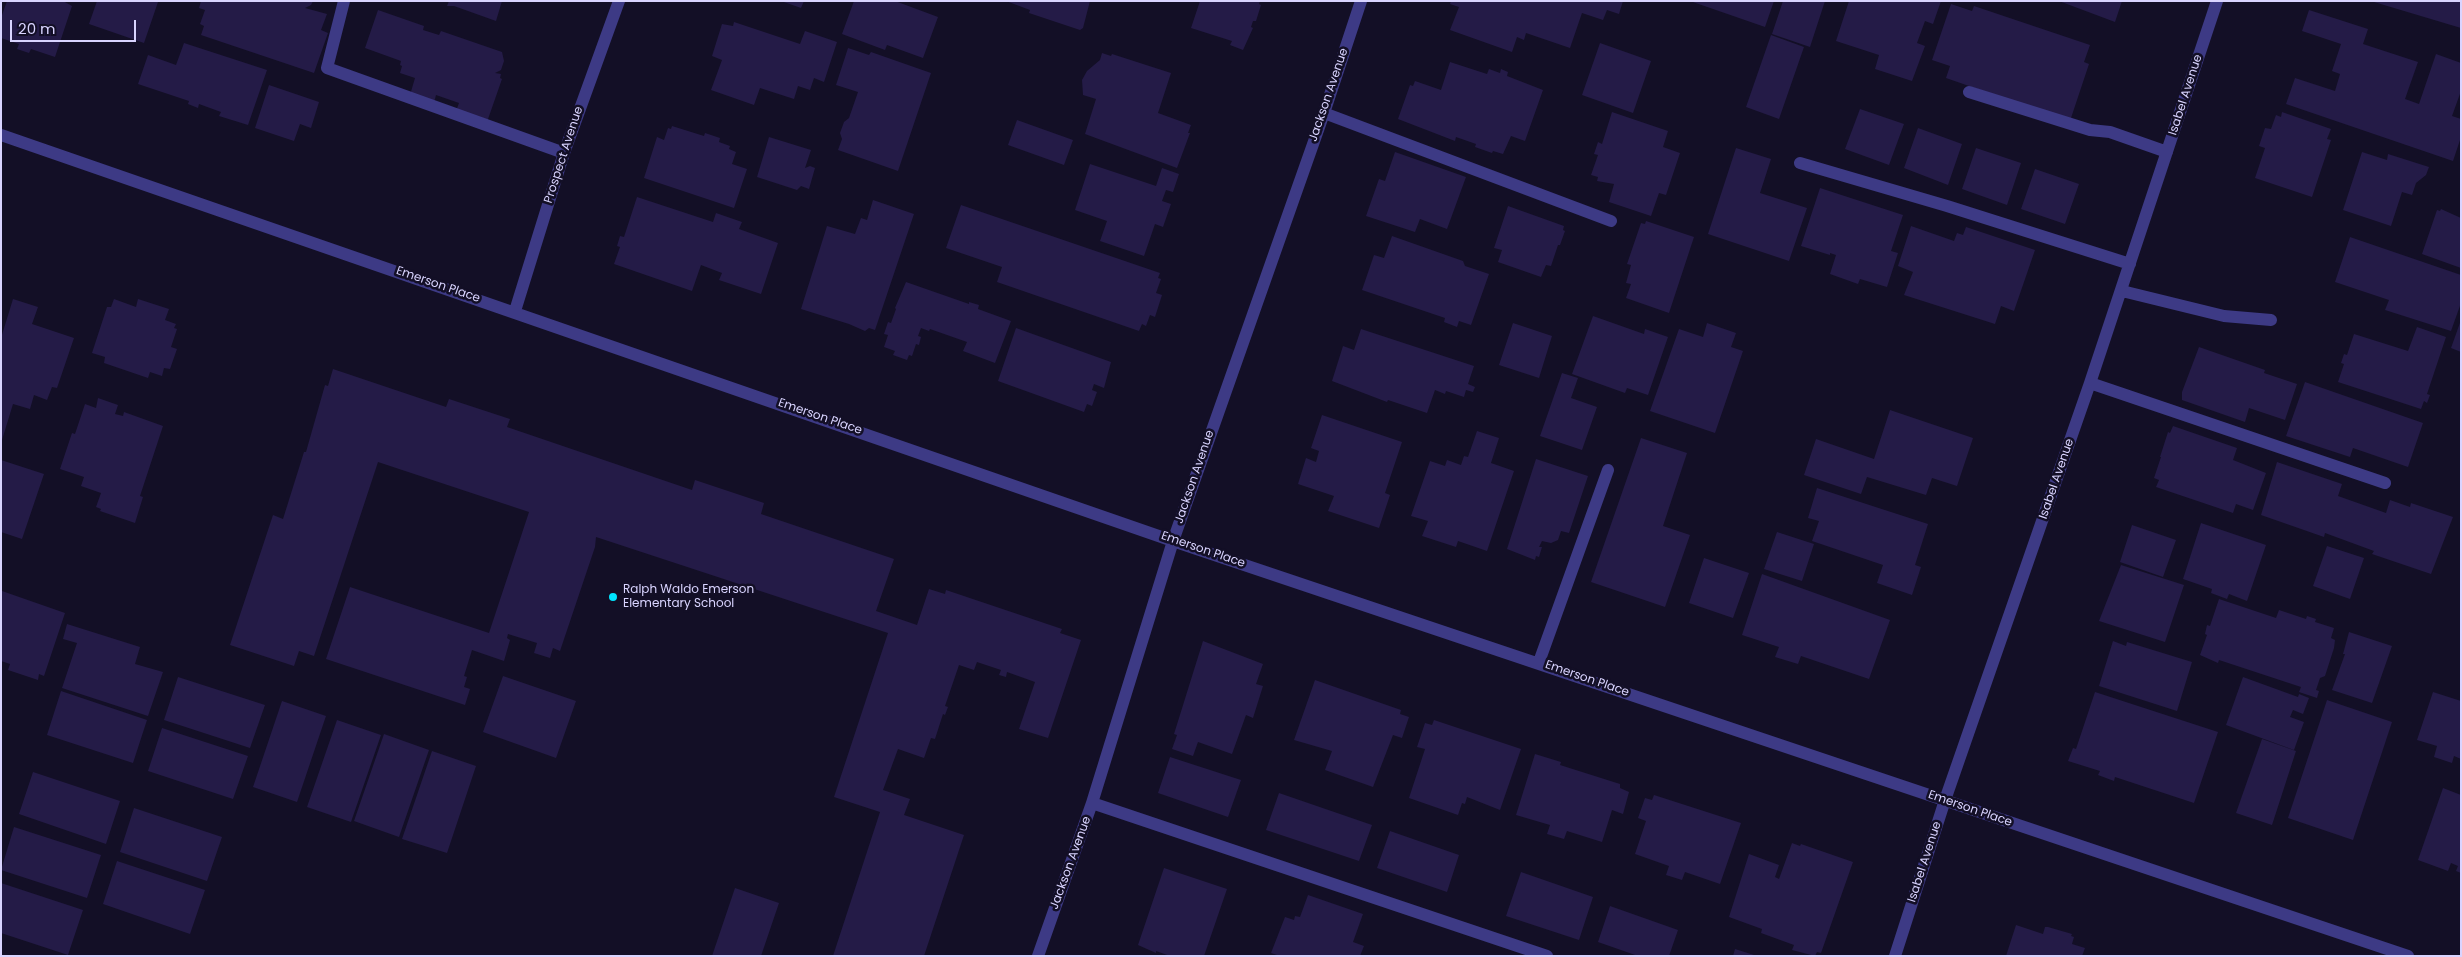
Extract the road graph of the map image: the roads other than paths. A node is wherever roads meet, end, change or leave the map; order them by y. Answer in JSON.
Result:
{"nodes":[{"id":1,"x":344,"y":1,"type":"edge"},
{"id":2,"x":618,"y":1,"type":"edge"},
{"id":3,"x":1361,"y":1,"type":"edge"},
{"id":4,"x":2217,"y":1,"type":"edge"},
{"id":5,"x":1969,"y":92,"type":"dead end"},
{"id":6,"x":1324,"y":113,"type":"junction"},
{"id":7,"x":1,"y":135,"type":"edge"},
{"id":8,"x":564,"y":152,"type":"junction"},
{"id":9,"x":2167,"y":152,"type":"junction"},
{"id":10,"x":1800,"y":163,"type":"dead end"},
{"id":11,"x":1611,"y":221,"type":"dead end"},
{"id":12,"x":2130,"y":264,"type":"junction"},
{"id":13,"x":2122,"y":291,"type":"junction"},
{"id":14,"x":515,"y":311,"type":"junction"},
{"id":15,"x":2271,"y":320,"type":"dead end"},
{"id":16,"x":2090,"y":383,"type":"junction"},
{"id":17,"x":1608,"y":470,"type":"dead end"},
{"id":18,"x":2384,"y":483,"type":"dead end"},
{"id":19,"x":1173,"y":541,"type":"junction"},
{"id":20,"x":1539,"y":662,"type":"junction"},
{"id":21,"x":1945,"y":800,"type":"junction"},
{"id":22,"x":1092,"y":803,"type":"junction"},
{"id":23,"x":1038,"y":956,"type":"edge"},
{"id":24,"x":1547,"y":956,"type":"edge"},
{"id":25,"x":1895,"y":956,"type":"edge"},
{"id":26,"x":2408,"y":956,"type":"edge"}],
"edges":[{"from":1,"to":8,"type":"street"},
{"from":2,"to":8,"type":"street","name":"Prospect Avenue"},
{"from":3,"to":6,"type":"street","name":"Jackson Avenue"},
{"from":4,"to":9,"type":"street","name":"Isabel Avenue"},
{"from":5,"to":9,"type":"street"},
{"from":6,"to":11,"type":"street"},
{"from":6,"to":19,"type":"street","name":"Jackson Avenue"},
{"from":7,"to":14,"type":"street","name":"Emerson Place"},
{"from":8,"to":14,"type":"street","name":"Prospect Avenue"},
{"from":9,"to":12,"type":"street","name":"Isabel Avenue"},
{"from":10,"to":12,"type":"street"},
{"from":12,"to":13,"type":"street","name":"Isabel Avenue"},
{"from":13,"to":15,"type":"street"},
{"from":13,"to":16,"type":"street","name":"Isabel Avenue"},
{"from":14,"to":19,"type":"street","name":"Emerson Place"},
{"from":16,"to":18,"type":"street"},
{"from":16,"to":21,"type":"street","name":"Isabel Avenue"},
{"from":17,"to":20,"type":"street"},
{"from":19,"to":20,"type":"street","name":"Emerson Place"},
{"from":19,"to":22,"type":"street","name":"Jackson Avenue"},
{"from":20,"to":21,"type":"street","name":"Emerson Place"},
{"from":21,"to":25,"type":"street","name":"Isabel Avenue"},
{"from":21,"to":26,"type":"street","name":"Emerson Place"},
{"from":22,"to":23,"type":"street","name":"Jackson Avenue"},
{"from":22,"to":24,"type":"street"}]}
